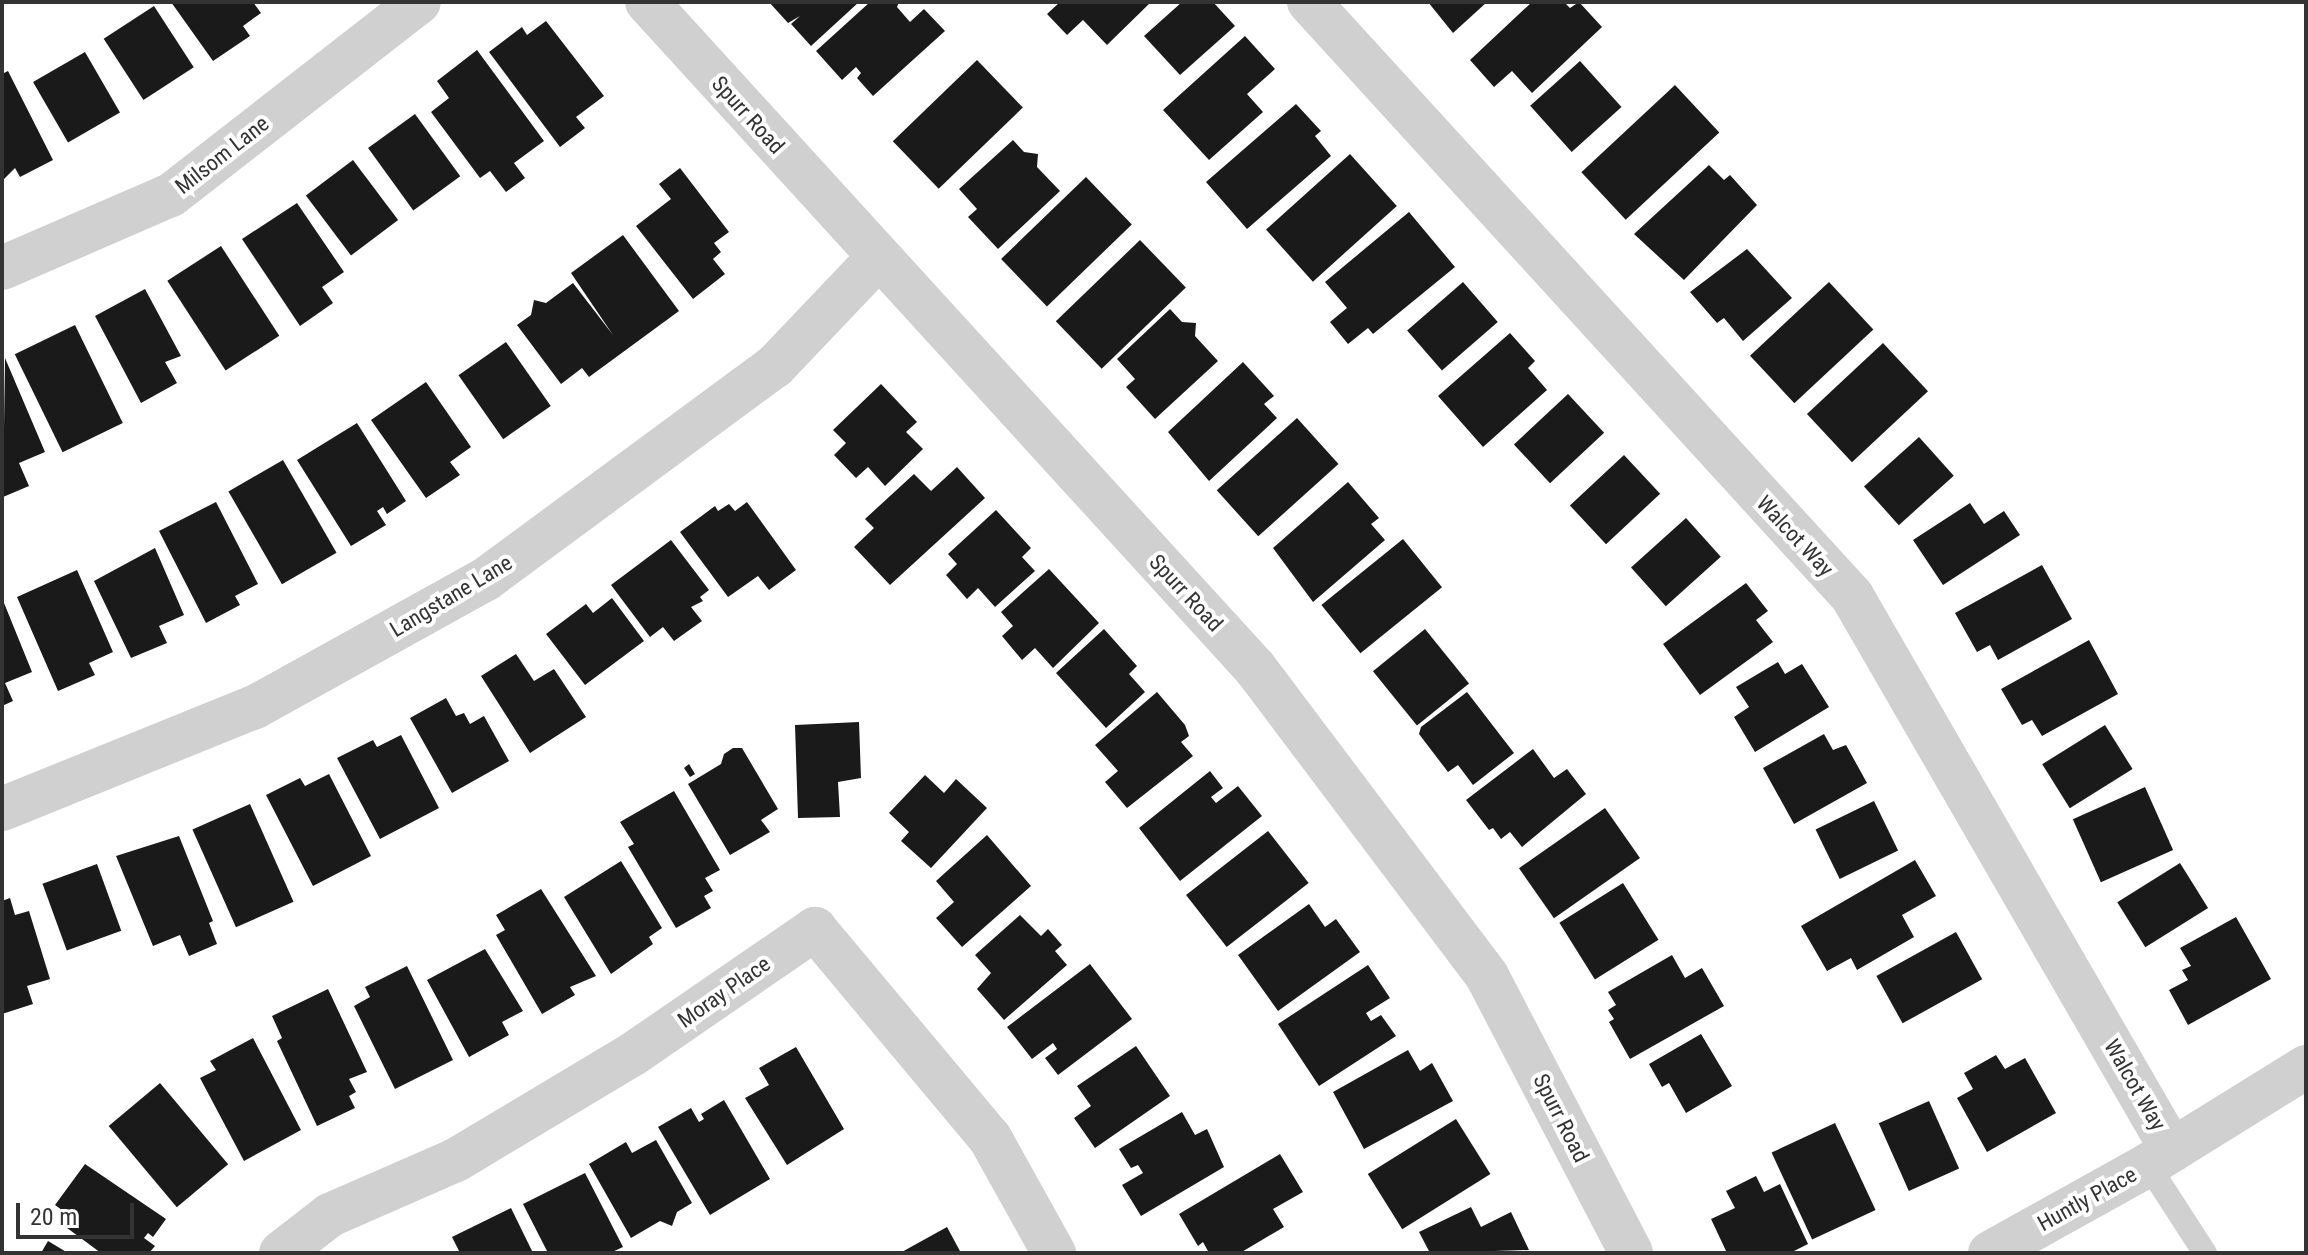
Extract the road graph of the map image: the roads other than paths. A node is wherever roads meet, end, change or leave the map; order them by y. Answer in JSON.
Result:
{"nodes":[{"id":1,"x":419,"y":2,"type":"edge"},
{"id":2,"x":647,"y":2,"type":"edge"},
{"id":3,"x":1309,"y":2,"type":"edge"},
{"id":4,"x":877,"y":259,"type":"junction"},
{"id":5,"x":2,"y":268,"type":"edge"},
{"id":6,"x":2,"y":809,"type":"edge"},
{"id":7,"x":2306,"y":1067,"type":"edge"},
{"id":8,"x":2160,"y":1157,"type":"junction"},
{"id":9,"x":281,"y":1253,"type":"edge"},
{"id":10,"x":1054,"y":1253,"type":"edge"},
{"id":11,"x":1631,"y":1253,"type":"edge"},
{"id":12,"x":1990,"y":1253,"type":"edge"},
{"id":13,"x":2205,"y":1253,"type":"edge"}],
"edges":[{"from":1,"to":5,"type":"street","name":"Milsom Lane"},
{"from":2,"to":4,"type":"street","name":"Spurr Road"},
{"from":3,"to":8,"type":"street","name":"Walcot Way"},
{"from":4,"to":6,"type":"street","name":"Langstane Lane"},
{"from":4,"to":11,"type":"street","name":"Spurr Road"},
{"from":7,"to":8,"type":"street","name":"Huntly Place"},
{"from":8,"to":12,"type":"street","name":"Huntly Place"},
{"from":8,"to":13,"type":"lane"},
{"from":9,"to":10,"type":"street","name":"Moray Place"}]}
